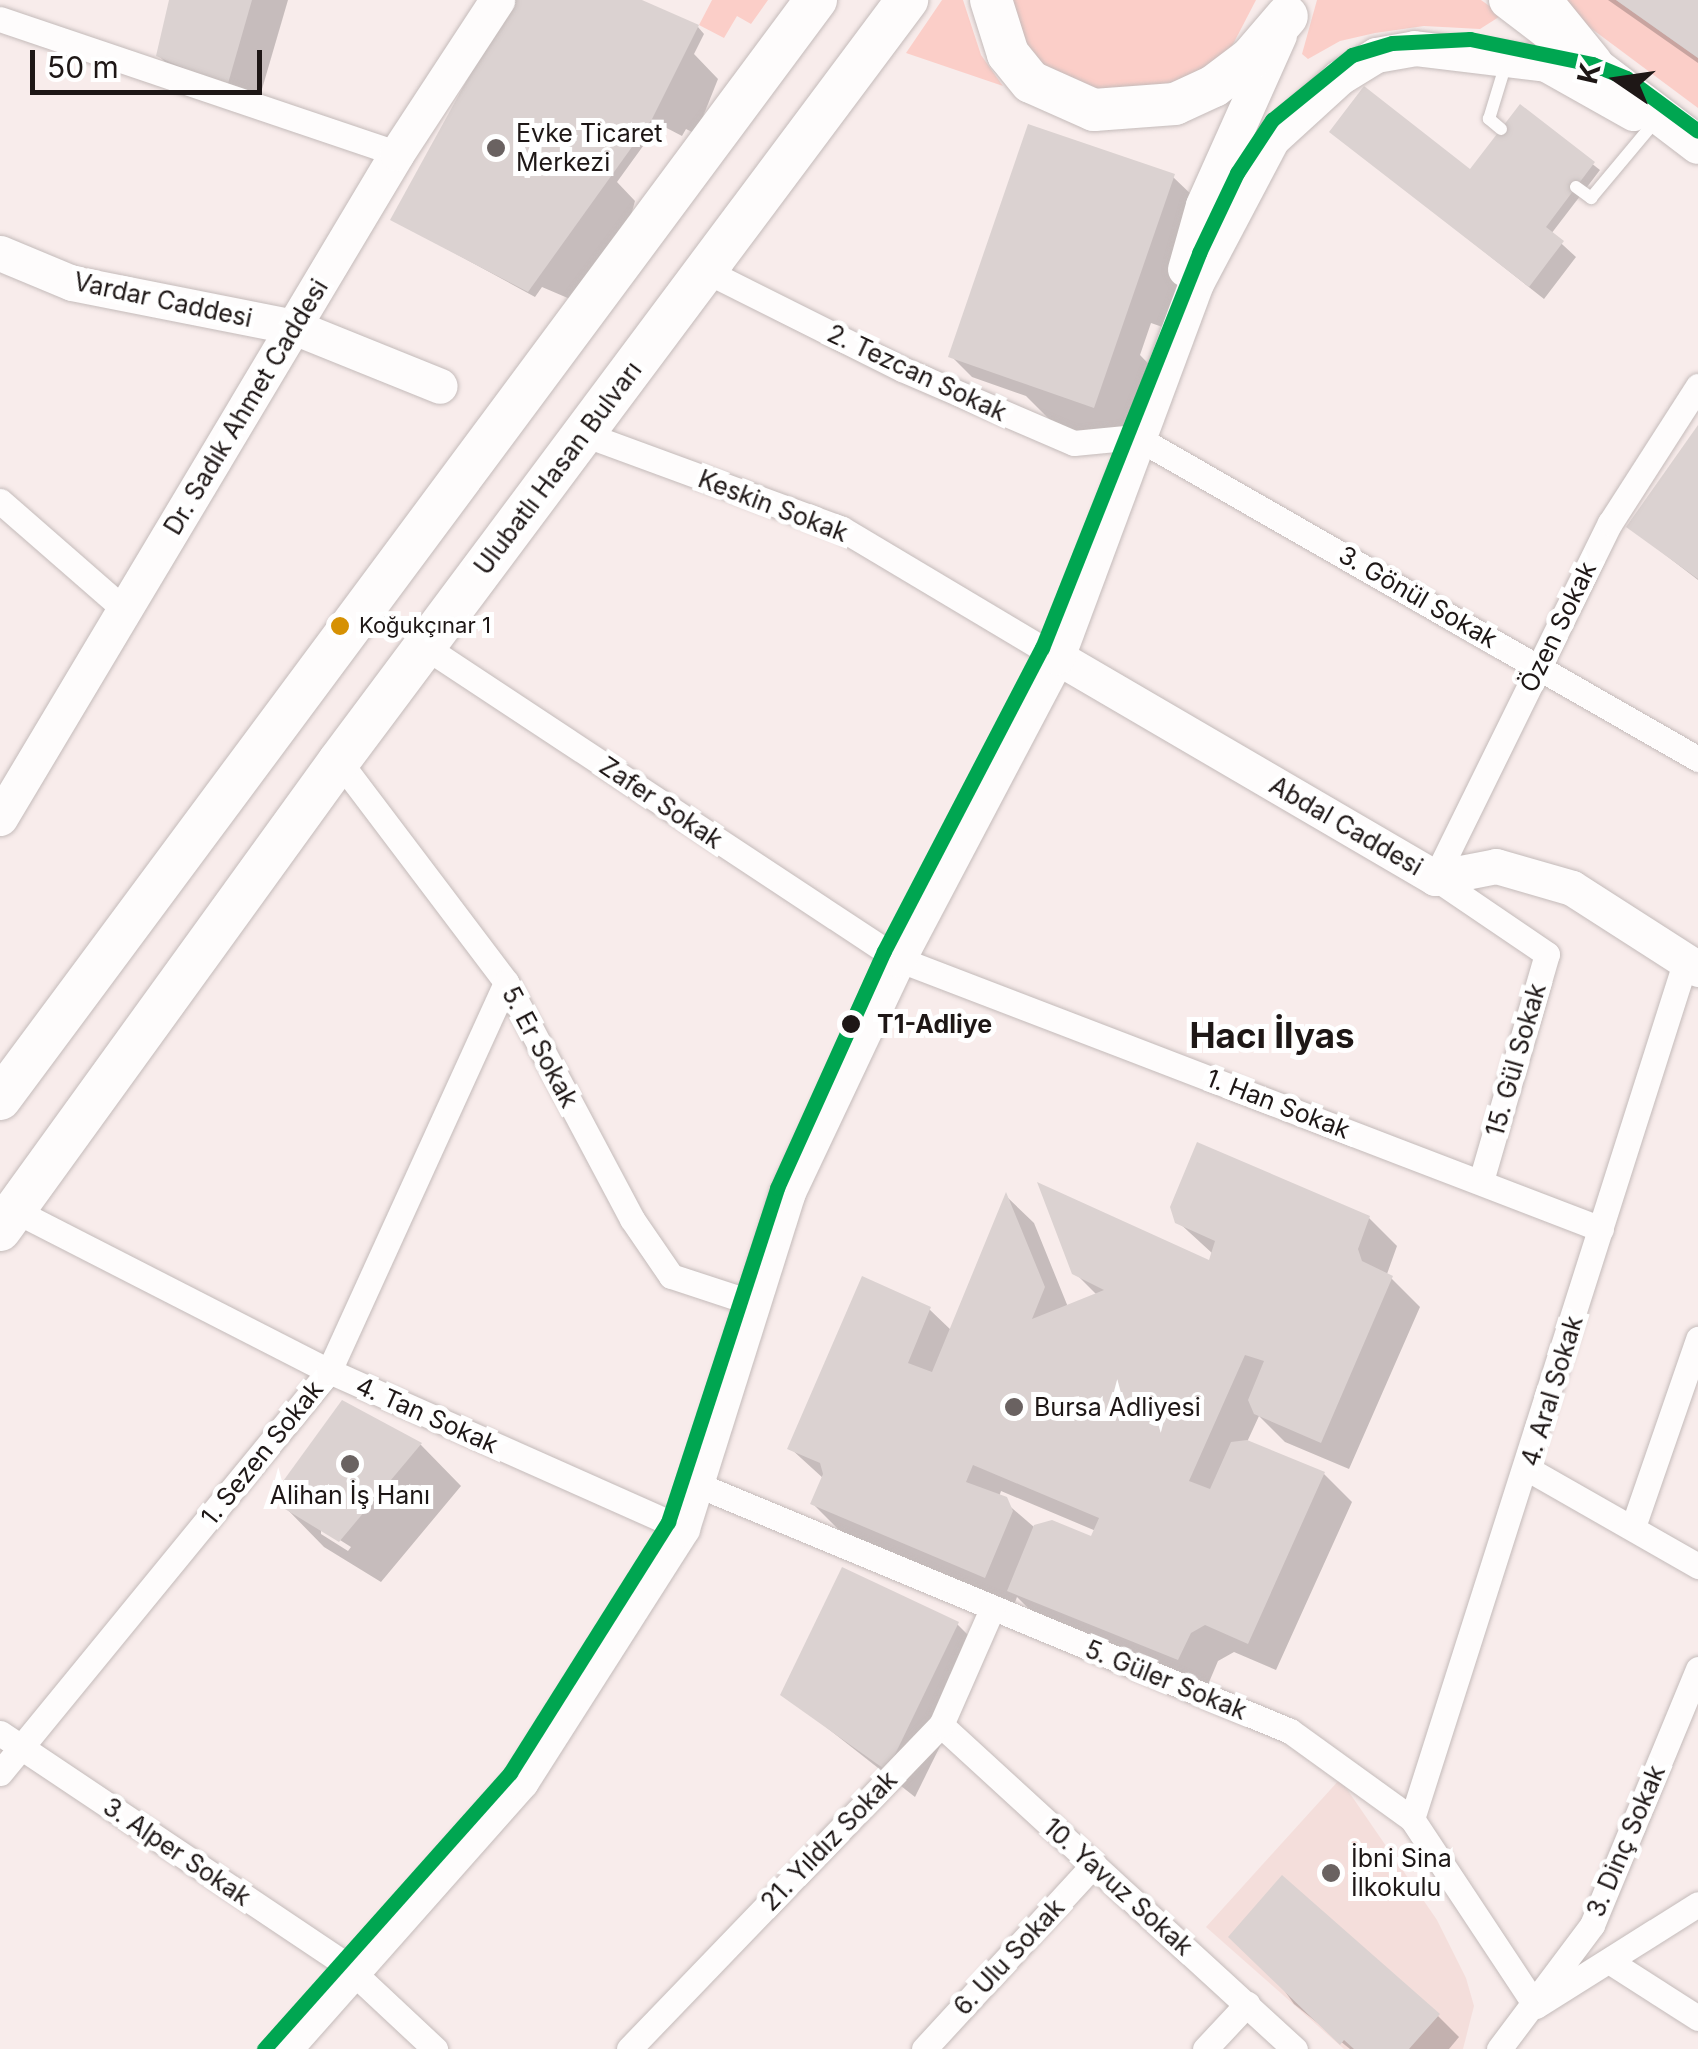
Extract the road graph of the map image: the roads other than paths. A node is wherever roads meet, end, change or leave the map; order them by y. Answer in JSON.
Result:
{"nodes":[{"id":1,"x":497,"y":0,"type":"edge"},
{"id":2,"x":816,"y":0,"type":"edge"},
{"id":3,"x":907,"y":0,"type":"edge"},
{"id":4,"x":991,"y":0,"type":"edge"},
{"id":5,"x":1508,"y":0,"type":"edge"},
{"id":6,"x":1540,"y":0,"type":"edge"},
{"id":7,"x":1289,"y":8,"type":"edge"},
{"id":8,"x":0,"y":19,"type":"edge"},
{"id":9,"x":1508,"y":55,"type":"junction"},
{"id":10,"x":1592,"y":64,"type":"junction"},
{"id":11,"x":1652,"y":125,"type":"junction"},
{"id":12,"x":1502,"y":129,"type":"dead end"},
{"id":13,"x":1698,"y":145,"type":"edge"},
{"id":14,"x":397,"y":154,"type":"junction"},
{"id":15,"x":1698,"y":154,"type":"edge"},
{"id":16,"x":1576,"y":186,"type":"dead end"},
{"id":17,"x":0,"y":253,"type":"edge"},
{"id":18,"x":706,"y":271,"type":"junction"},
{"id":19,"x":294,"y":327,"type":"junction"},
{"id":20,"x":1159,"y":372,"type":"junction"},
{"id":21,"x":440,"y":386,"type":"dead end"},
{"id":22,"x":1698,"y":386,"type":"edge"},
{"id":23,"x":584,"y":434,"type":"junction"},
{"id":24,"x":1136,"y":437,"type":"junction"},
{"id":25,"x":3,"y":510,"type":"edge"},
{"id":26,"x":126,"y":610,"type":"junction"},
{"id":27,"x":424,"y":646,"type":"junction"},
{"id":28,"x":1058,"y":657,"type":"junction"},
{"id":29,"x":1540,"y":666,"type":"junction"},
{"id":30,"x":1698,"y":759,"type":"edge"},
{"id":31,"x":338,"y":761,"type":"junction"},
{"id":32,"x":0,"y":818,"type":"edge"},
{"id":33,"x":1435,"y":878,"type":"junction"},
{"id":34,"x":898,"y":959,"type":"junction"},
{"id":35,"x":1692,"y":965,"type":"edge"},
{"id":36,"x":506,"y":982,"type":"junction"},
{"id":37,"x":0,"y":1099,"type":"edge"},
{"id":38,"x":1481,"y":1181,"type":"junction"},
{"id":39,"x":8,"y":1220,"type":"edge"},
{"id":40,"x":1601,"y":1229,"type":"junction"},
{"id":41,"x":753,"y":1303,"type":"junction"},
{"id":42,"x":1698,"y":1338,"type":"edge"},
{"id":43,"x":329,"y":1371,"type":"junction"},
{"id":44,"x":1528,"y":1469,"type":"junction"},
{"id":45,"x":696,"y":1484,"type":"junction"},
{"id":46,"x":1634,"y":1524,"type":"junction"},
{"id":47,"x":682,"y":1528,"type":"junction"},
{"id":48,"x":1698,"y":1566,"type":"edge"},
{"id":49,"x":992,"y":1609,"type":"junction"},
{"id":50,"x":1698,"y":1669,"type":"edge"},
{"id":51,"x":941,"y":1725,"type":"junction"},
{"id":52,"x":10,"y":1740,"type":"edge"},
{"id":53,"x":0,"y":1774,"type":"edge"},
{"id":54,"x":1412,"y":1819,"type":"junction"},
{"id":55,"x":1094,"y":1864,"type":"junction"},
{"id":56,"x":1698,"y":1904,"type":"edge"},
{"id":57,"x":1612,"y":1963,"type":"junction"},
{"id":58,"x":352,"y":1971,"type":"junction"},
{"id":59,"x":1246,"y":2004,"type":"junction"},
{"id":60,"x":1536,"y":2006,"type":"junction"},
{"id":61,"x":1698,"y":2018,"type":"edge"},
{"id":62,"x":284,"y":2049,"type":"edge"},
{"id":63,"x":434,"y":2049,"type":"edge"},
{"id":64,"x":629,"y":2049,"type":"edge"},
{"id":65,"x":924,"y":2049,"type":"edge"},
{"id":66,"x":1205,"y":2049,"type":"edge"},
{"id":67,"x":1294,"y":2049,"type":"edge"},
{"id":68,"x":1499,"y":2049,"type":"edge"}],
"edges":[{"from":1,"to":14,"type":"main road","name":"Dr. Sadık Ahmet Caddesi"},
{"from":2,"to":37,"type":"highway"},
{"from":3,"to":18,"type":"highway","name":"Ulubatlı Hasan Bulvarı"},
{"from":4,"to":7,"type":"highway"},
{"from":5,"to":10,"type":"main road"},
{"from":6,"to":10,"type":"highway"},
{"from":7,"to":20,"type":"main road"},
{"from":8,"to":14,"type":"street"},
{"from":9,"to":11,"type":"main road"},
{"from":9,"to":12,"type":"lane"},
{"from":9,"to":20,"type":"main road"},
{"from":10,"to":13,"type":"main road"},
{"from":11,"to":15,"type":"main road"},
{"from":11,"to":16,"type":"lane"},
{"from":14,"to":19,"type":"main road","name":"Dr. Sadık Ahmet Caddesi"},
{"from":17,"to":19,"type":"main road","name":"Vardar Caddesi"},
{"from":18,"to":23,"type":"highway","name":"Ulubatlı Hasan Bulvarı"},
{"from":18,"to":24,"type":"street","name":"2. Tezcan Sokak"},
{"from":19,"to":21,"type":"main road","name":"Vardar Caddesi"},
{"from":19,"to":26,"type":"main road","name":"Dr. Sadık Ahmet Caddesi"},
{"from":20,"to":24,"type":"main road"},
{"from":22,"to":29,"type":"street","name":"Özen Sokak"},
{"from":23,"to":27,"type":"highway","name":"Ulubatlı Hasan Bulvarı"},
{"from":23,"to":28,"type":"street","name":"Keskin Sokak"},
{"from":24,"to":28,"type":"main road"},
{"from":24,"to":29,"type":"street","name":"3. Gönül Sokak"},
{"from":25,"to":26,"type":"street"},
{"from":26,"to":32,"type":"main road","name":"Dr. Sadık Ahmet Caddesi"},
{"from":27,"to":31,"type":"highway","name":"Ulubatlı Hasan Bulvarı"},
{"from":27,"to":34,"type":"street","name":"Zafer Sokak"},
{"from":28,"to":33,"type":"main road","name":"Abdal Caddesi"},
{"from":28,"to":34,"type":"main road"},
{"from":29,"to":30,"type":"street","name":"3. Gönül Sokak"},
{"from":29,"to":33,"type":"street","name":"Özen Sokak"},
{"from":31,"to":36,"type":"street","name":"5. Er Sokak"},
{"from":31,"to":39,"type":"highway","name":"Ulubatlı Hasan Bulvarı"},
{"from":33,"to":35,"type":"main road","name":"Abdal Caddesi"},
{"from":33,"to":38,"type":"street","name":"15. Gül Sokak"},
{"from":34,"to":38,"type":"street","name":"1. Han Sokak"},
{"from":34,"to":41,"type":"main road"},
{"from":35,"to":40,"type":"street","name":"4. Aral Sokak"},
{"from":36,"to":41,"type":"street","name":"5. Er Sokak"},
{"from":36,"to":43,"type":"street","name":"1. Sezen Sokak"},
{"from":38,"to":40,"type":"street","name":"1. Han Sokak"},
{"from":39,"to":43,"type":"street","name":"4. Tan Sokak"},
{"from":40,"to":44,"type":"street","name":"4. Aral Sokak"},
{"from":41,"to":45,"type":"main road"},
{"from":42,"to":46,"type":"street"},
{"from":43,"to":47,"type":"street","name":"4. Tan Sokak"},
{"from":43,"to":52,"type":"street","name":"1. Sezen Sokak"},
{"from":44,"to":46,"type":"street"},
{"from":44,"to":54,"type":"street","name":"4. Aral Sokak"},
{"from":45,"to":47,"type":"main road"},
{"from":45,"to":49,"type":"street","name":"5. Güler Sokak"},
{"from":46,"to":48,"type":"street"},
{"from":47,"to":58,"type":"main road"},
{"from":49,"to":51,"type":"street","name":"21. Yıldız Sokak"},
{"from":49,"to":54,"type":"street","name":"5. Güler Sokak"},
{"from":50,"to":60,"type":"street","name":"3. Dinç Sokak"},
{"from":51,"to":55,"type":"street","name":"10. Yavuz Sokak"},
{"from":51,"to":64,"type":"street","name":"21. Yıldız Sokak"},
{"from":52,"to":53,"type":"street","name":"1. Sezen Sokak"},
{"from":52,"to":58,"type":"street","name":"3. Alper Sokak"},
{"from":54,"to":60,"type":"street","name":"5. Güler Sokak"},
{"from":55,"to":59,"type":"street","name":"10. Yavuz Sokak"},
{"from":55,"to":65,"type":"street","name":"6. Ulu Sokak"},
{"from":56,"to":57,"type":"street"},
{"from":57,"to":60,"type":"street"},
{"from":57,"to":61,"type":"street"},
{"from":58,"to":62,"type":"main road"},
{"from":58,"to":63,"type":"street","name":"3. Alper Sokak"},
{"from":59,"to":66,"type":"street"},
{"from":59,"to":67,"type":"street","name":"10. Yavuz Sokak"},
{"from":60,"to":68,"type":"street","name":"3. Dinç Sokak"}]}
